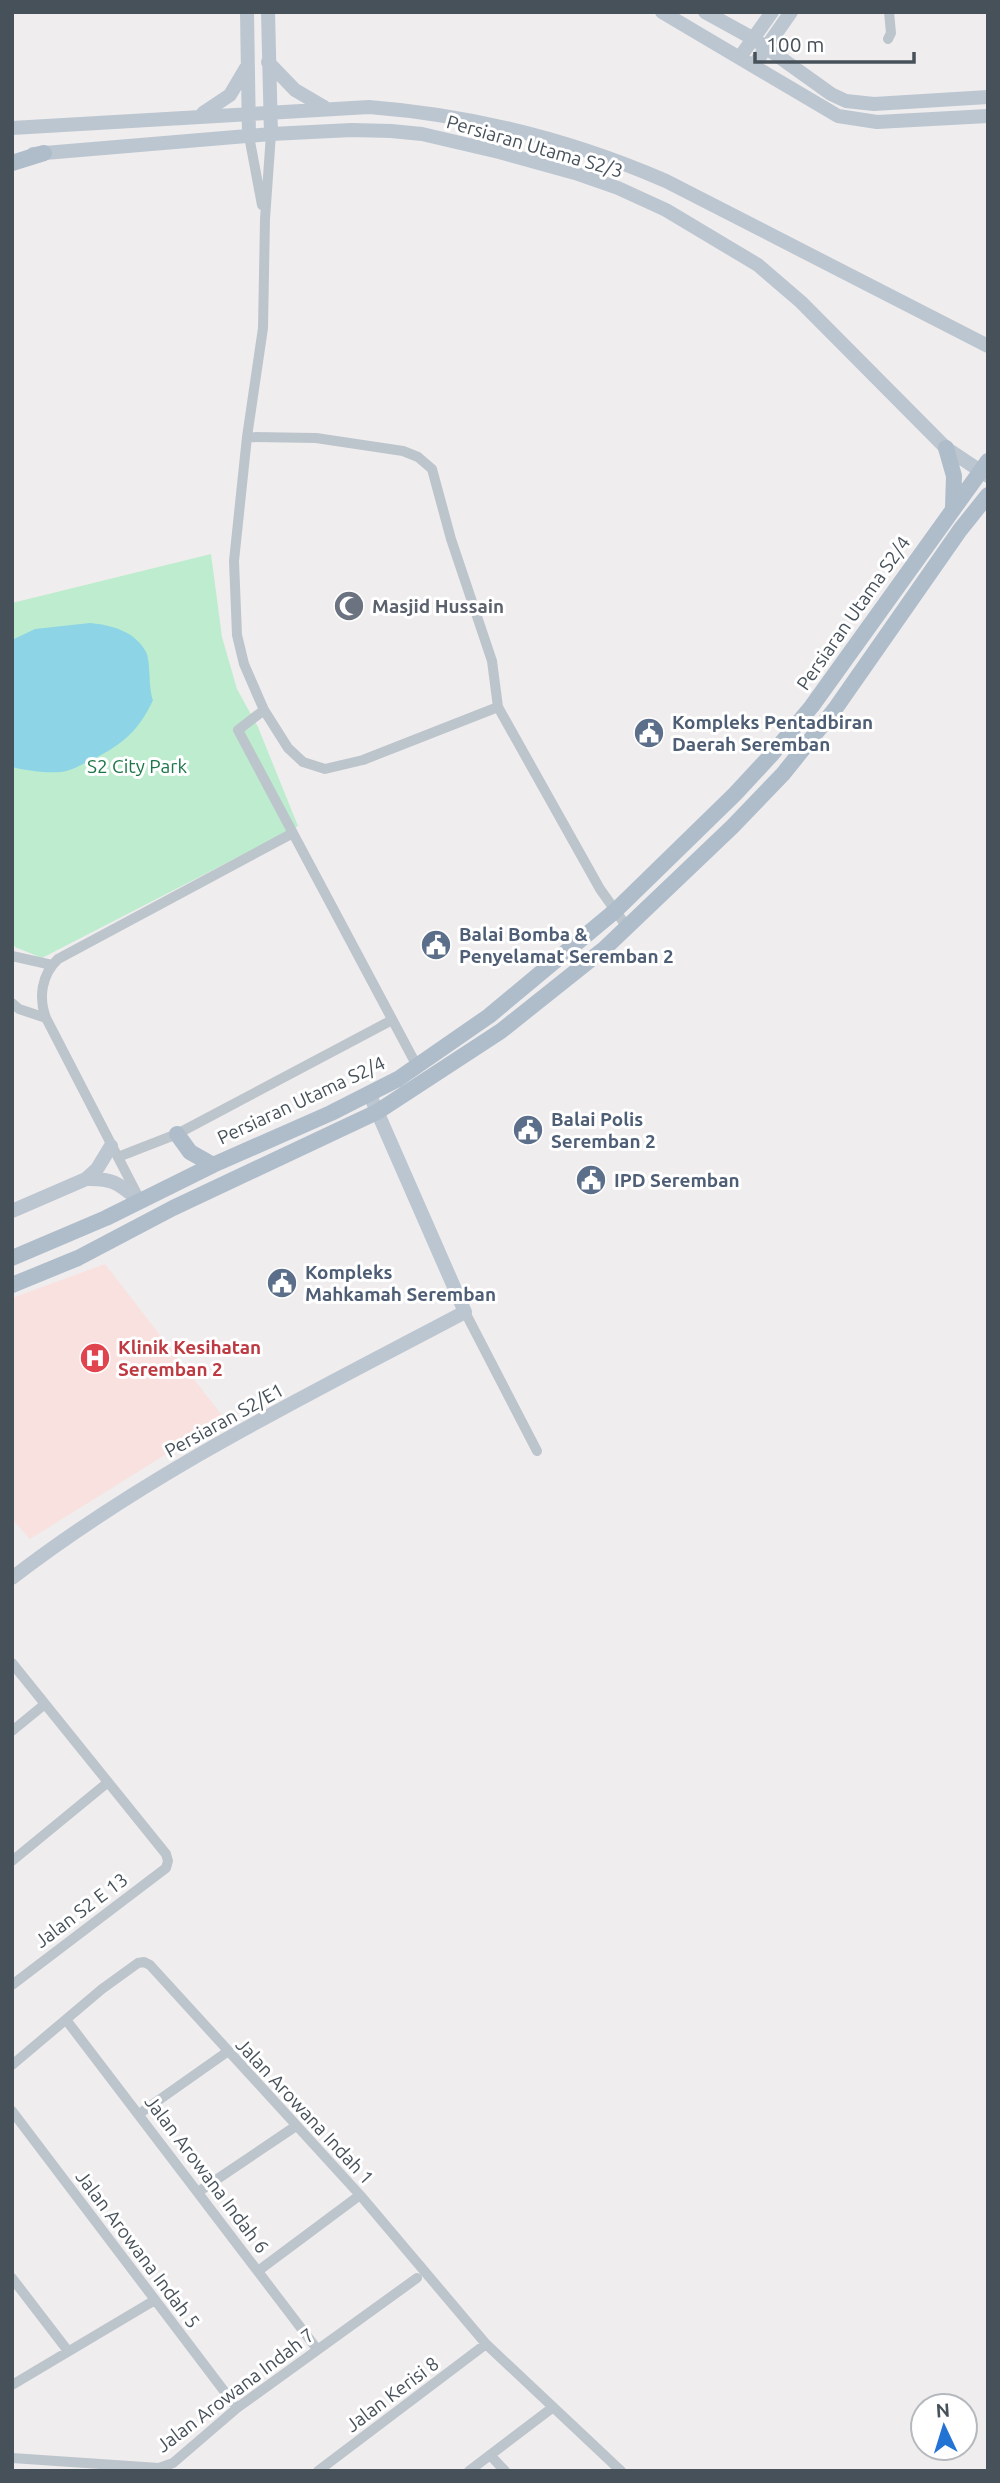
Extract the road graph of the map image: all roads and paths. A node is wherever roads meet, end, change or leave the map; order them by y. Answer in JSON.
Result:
{"nodes":[{"id":1,"x":247,"y":12,"type":"edge"},
{"id":2,"x":268,"y":12,"type":"edge"},
{"id":3,"x":662,"y":12,"type":"edge"},
{"id":4,"x":705,"y":12,"type":"edge"},
{"id":5,"x":772,"y":12,"type":"edge"},
{"id":6,"x":791,"y":12,"type":"edge"},
{"id":7,"x":889,"y":12,"type":"edge"},
{"id":8,"x":754,"y":39,"type":"junction"},
{"id":9,"x":888,"y":39,"type":"dead end"},
{"id":10,"x":767,"y":48,"type":"junction"},
{"id":11,"x":740,"y":57,"type":"junction"},
{"id":12,"x":268,"y":62,"type":"junction"},
{"id":13,"x":247,"y":64,"type":"junction"},
{"id":14,"x":754,"y":65,"type":"junction"},
{"id":15,"x":988,"y":97,"type":"edge"},
{"id":16,"x":326,"y":108,"type":"junction"},
{"id":17,"x":269,"y":112,"type":"junction"},
{"id":18,"x":247,"y":113,"type":"junction"},
{"id":19,"x":199,"y":116,"type":"junction"},
{"id":20,"x":988,"y":116,"type":"edge"},
{"id":21,"x":12,"y":128,"type":"edge"},
{"id":22,"x":271,"y":134,"type":"junction"},
{"id":23,"x":249,"y":136,"type":"junction"},
{"id":24,"x":44,"y":153,"type":"junction"},
{"id":25,"x":12,"y":155,"type":"edge"},
{"id":26,"x":12,"y":163,"type":"edge"},
{"id":27,"x":265,"y":219,"type":"junction"},
{"id":28,"x":988,"y":346,"type":"edge"},
{"id":29,"x":247,"y":437,"type":"junction"},
{"id":30,"x":946,"y":448,"type":"junction"},
{"id":31,"x":985,"y":470,"type":"edge"},
{"id":32,"x":988,"y":495,"type":"edge"},
{"id":33,"x":953,"y":507,"type":"junction"},
{"id":34,"x":988,"y":519,"type":"edge"},
{"id":35,"x":960,"y":530,"type":"junction"},
{"id":36,"x":498,"y":707,"type":"junction"},
{"id":37,"x":264,"y":710,"type":"junction"},
{"id":38,"x":293,"y":833,"type":"junction"},
{"id":39,"x":615,"y":911,"type":"junction"},
{"id":40,"x":627,"y":927,"type":"junction"},
{"id":41,"x":12,"y":956,"type":"edge"},
{"id":42,"x":52,"y":965,"type":"junction"},
{"id":43,"x":12,"y":1003,"type":"edge"},
{"id":44,"x":489,"y":1016,"type":"junction"},
{"id":45,"x":46,"y":1018,"type":"junction"},
{"id":46,"x":392,"y":1020,"type":"junction"},
{"id":47,"x":501,"y":1031,"type":"junction"},
{"id":48,"x":417,"y":1066,"type":"junction"},
{"id":49,"x":369,"y":1093,"type":"junction"},
{"id":50,"x":377,"y":1112,"type":"junction"},
{"id":51,"x":177,"y":1134,"type":"junction"},
{"id":52,"x":115,"y":1152,"type":"junction"},
{"id":53,"x":213,"y":1165,"type":"junction"},
{"id":54,"x":86,"y":1179,"type":"junction"},
{"id":55,"x":140,"y":1200,"type":"junction"},
{"id":56,"x":173,"y":1208,"type":"junction"},
{"id":57,"x":12,"y":1211,"type":"edge"},
{"id":58,"x":12,"y":1258,"type":"edge"},
{"id":59,"x":12,"y":1285,"type":"edge"},
{"id":60,"x":465,"y":1312,"type":"junction"},
{"id":61,"x":537,"y":1451,"type":"dead end"},
{"id":62,"x":12,"y":1578,"type":"edge"},
{"id":63,"x":12,"y":1663,"type":"edge"},
{"id":64,"x":45,"y":1704,"type":"junction"},
{"id":65,"x":12,"y":1731,"type":"edge"},
{"id":66,"x":107,"y":1783,"type":"junction"},
{"id":67,"x":12,"y":1861,"type":"edge"},
{"id":68,"x":12,"y":1985,"type":"edge"},
{"id":69,"x":67,"y":2021,"type":"junction"},
{"id":70,"x":228,"y":2052,"type":"junction"},
{"id":71,"x":12,"y":2065,"type":"edge"},
{"id":72,"x":12,"y":2110,"type":"edge"},
{"id":73,"x":139,"y":2114,"type":"junction"},
{"id":74,"x":296,"y":2126,"type":"junction"},
{"id":75,"x":198,"y":2192,"type":"junction"},
{"id":76,"x":360,"y":2195,"type":"junction"},
{"id":77,"x":258,"y":2271,"type":"junction"},
{"id":78,"x":12,"y":2278,"type":"edge"},
{"id":79,"x":417,"y":2278,"type":"dead end"},
{"id":80,"x":155,"y":2300,"type":"junction"},
{"id":81,"x":486,"y":2344,"type":"junction"},
{"id":82,"x":317,"y":2349,"type":"junction"},
{"id":83,"x":68,"y":2351,"type":"junction"},
{"id":84,"x":12,"y":2385,"type":"edge"},
{"id":85,"x":237,"y":2408,"type":"junction"},
{"id":86,"x":552,"y":2408,"type":"junction"},
{"id":87,"x":490,"y":2455,"type":"junction"},
{"id":88,"x":12,"y":2458,"type":"edge"},
{"id":89,"x":87,"y":2467,"type":"edge"},
{"id":90,"x":159,"y":2470,"type":"edge"},
{"id":91,"x":318,"y":2471,"type":"edge"},
{"id":92,"x":469,"y":2471,"type":"edge"},
{"id":93,"x":505,"y":2471,"type":"edge"},
{"id":94,"x":621,"y":2471,"type":"edge"}],
"edges":[{"from":1,"to":13,"type":"main road"},
{"from":2,"to":12,"type":"main road"},
{"from":3,"to":11,"type":"main road"},
{"from":4,"to":8,"type":"main road"},
{"from":5,"to":8,"type":"main road"},
{"from":6,"to":10,"type":"main road"},
{"from":7,"to":9,"type":"street"},
{"from":8,"to":10,"type":"main road"},
{"from":8,"to":11,"type":"main road"},
{"from":10,"to":14,"type":"main road"},
{"from":10,"to":15,"type":"main road"},
{"from":11,"to":14,"type":"main road"},
{"from":12,"to":16,"type":"main road"},
{"from":12,"to":17,"type":"main road"},
{"from":13,"to":18,"type":"main road"},
{"from":13,"to":19,"type":"main road"},
{"from":14,"to":20,"type":"main road"},
{"from":16,"to":17,"type":"main road","name":"Persiaran Utama S2/3"},
{"from":16,"to":28,"type":"main road","name":"Persiaran Utama S2/3"},
{"from":17,"to":18,"type":"main road","name":"Persiaran Utama S2/3"},
{"from":17,"to":22,"type":"main road"},
{"from":18,"to":19,"type":"main road","name":"Persiaran Utama S2/3"},
{"from":18,"to":23,"type":"main road"},
{"from":19,"to":21,"type":"main road","name":"Persiaran Utama S2/3"},
{"from":22,"to":23,"type":"main road","name":"Persiaran Utama S2/3"},
{"from":22,"to":27,"type":"street"},
{"from":22,"to":30,"type":"main road","name":"Persiaran Utama S2/3"},
{"from":23,"to":24,"type":"main road","name":"Persiaran Utama S2/3"},
{"from":23,"to":27,"type":"street"},
{"from":24,"to":25,"type":"main road","name":"Persiaran Utama S2/3"},
{"from":24,"to":26,"type":"main road"},
{"from":27,"to":29,"type":"street"},
{"from":29,"to":36,"type":"street"},
{"from":29,"to":37,"type":"street"},
{"from":30,"to":31,"type":"main road","name":"Persiaran Utama S2/3"},
{"from":30,"to":33,"type":"main road"},
{"from":31,"to":33,"type":"main road","name":"Persiaran Utama S2/4"},
{"from":32,"to":35,"type":"main road","name":"Persiaran Utama S2/4"},
{"from":33,"to":39,"type":"main road","name":"Persiaran Utama S2/4"},
{"from":34,"to":35,"type":"main road"},
{"from":35,"to":40,"type":"main road","name":"Persiaran Utama S2/4"},
{"from":36,"to":37,"type":"street"},
{"from":36,"to":39,"type":"street"},
{"from":37,"to":38,"type":"street"},
{"from":38,"to":42,"type":"street"},
{"from":38,"to":46,"type":"street"},
{"from":39,"to":40,"type":"street"},
{"from":39,"to":44,"type":"main road","name":"Persiaran Utama S2/4"},
{"from":40,"to":47,"type":"main road","name":"Persiaran Utama S2/4"},
{"from":41,"to":42,"type":"street"},
{"from":42,"to":45,"type":"street"},
{"from":43,"to":45,"type":"street"},
{"from":44,"to":47,"type":"main road"},
{"from":44,"to":48,"type":"main road","name":"Persiaran Utama S2/4"},
{"from":45,"to":52,"type":"street"},
{"from":46,"to":48,"type":"street"},
{"from":46,"to":51,"type":"street"},
{"from":47,"to":50,"type":"main road","name":"Persiaran Utama S2/4"},
{"from":48,"to":49,"type":"main road","name":"Persiaran Utama S2/4"},
{"from":49,"to":50,"type":"main road"},
{"from":49,"to":53,"type":"main road","name":"Persiaran Utama S2/4"},
{"from":50,"to":56,"type":"main road","name":"Persiaran Utama S2/4"},
{"from":50,"to":60,"type":"main road"},
{"from":51,"to":52,"type":"street"},
{"from":51,"to":53,"type":"main road"},
{"from":52,"to":54,"type":"main road"},
{"from":52,"to":55,"type":"street"},
{"from":53,"to":55,"type":"main road","name":"Persiaran Utama S2/4"},
{"from":54,"to":55,"type":"main road"},
{"from":54,"to":57,"type":"main road"},
{"from":55,"to":56,"type":"main road"},
{"from":55,"to":58,"type":"main road","name":"Persiaran Utama S2/4"},
{"from":56,"to":59,"type":"main road","name":"Persiaran Utama S2/4"},
{"from":60,"to":61,"type":"street"},
{"from":60,"to":62,"type":"main road","name":"Persiaran S2/E1"},
{"from":63,"to":64,"type":"street"},
{"from":64,"to":65,"type":"street"},
{"from":64,"to":66,"type":"street"},
{"from":66,"to":67,"type":"street"},
{"from":66,"to":68,"type":"street","name":"Jalan S2 E 13"},
{"from":69,"to":70,"type":"street","name":"Jalan Arowana Indah 1"},
{"from":69,"to":71,"type":"street","name":"Jalan Arowana Indah 1"},
{"from":69,"to":73,"type":"street","name":"Jalan Arowana Indah 6"},
{"from":70,"to":73,"type":"street"},
{"from":70,"to":74,"type":"street","name":"Jalan Arowana Indah 1"},
{"from":72,"to":80,"type":"street","name":"Jalan Arowana Indah 5"},
{"from":73,"to":75,"type":"street","name":"Jalan Arowana Indah 6"},
{"from":74,"to":75,"type":"street"},
{"from":74,"to":76,"type":"street","name":"Jalan Arowana Indah 1"},
{"from":75,"to":77,"type":"street","name":"Jalan Arowana Indah 6"},
{"from":76,"to":77,"type":"street"},
{"from":76,"to":81,"type":"street","name":"Jalan Arowana Indah 1"},
{"from":77,"to":82,"type":"street","name":"Jalan Arowana Indah 6"},
{"from":78,"to":83,"type":"street"},
{"from":79,"to":82,"type":"street","name":"Jalan Arowana Indah 7"},
{"from":80,"to":83,"type":"street"},
{"from":80,"to":85,"type":"street","name":"Jalan Arowana Indah 5"},
{"from":81,"to":86,"type":"street","name":"Jalan Arowana Indah 1"},
{"from":81,"to":91,"type":"street","name":"Jalan Kerisi 8"},
{"from":82,"to":85,"type":"street","name":"Jalan Arowana Indah 7"},
{"from":83,"to":84,"type":"street"},
{"from":85,"to":90,"type":"street","name":"Jalan Arowana Indah 7"},
{"from":86,"to":87,"type":"street"},
{"from":86,"to":94,"type":"street","name":"Jalan Arowana Indah 1"},
{"from":87,"to":92,"type":"street"},
{"from":87,"to":93,"type":"street"},
{"from":88,"to":89,"type":"street","name":"Jalan Arowana Indah 7"},
{"from":89,"to":90,"type":"street","name":"Jalan Arowana Indah 7"}]}
